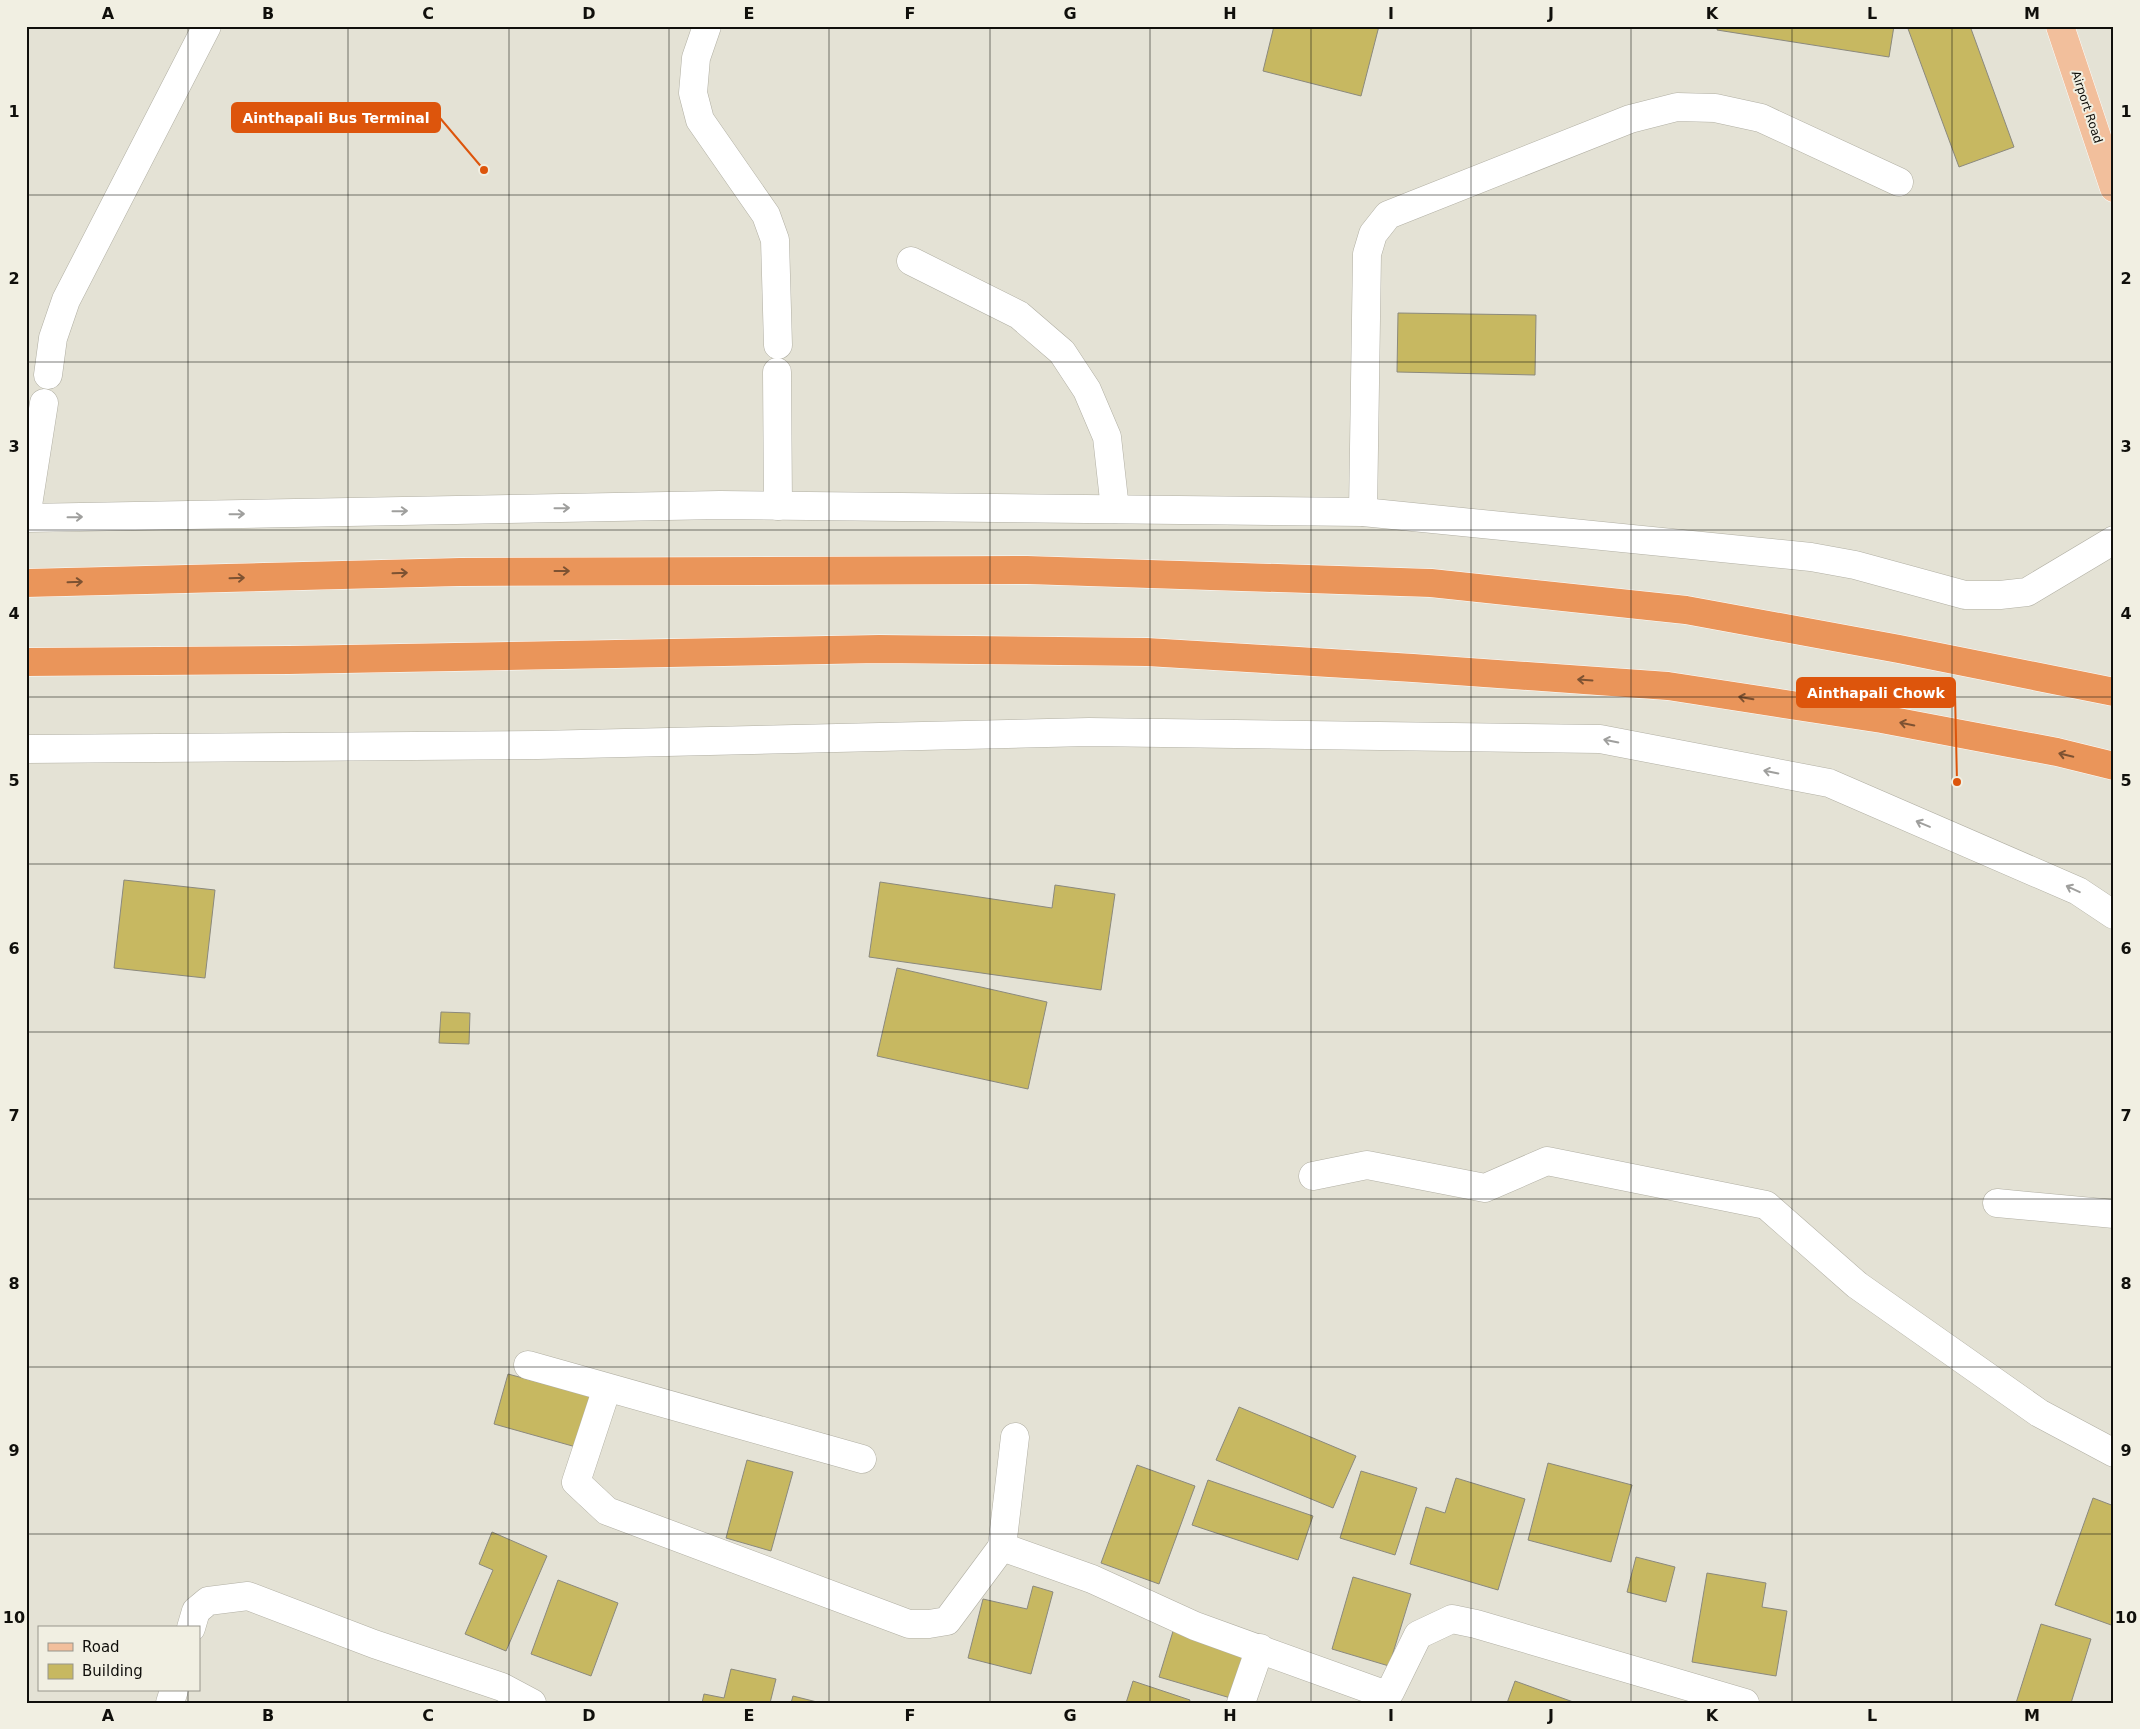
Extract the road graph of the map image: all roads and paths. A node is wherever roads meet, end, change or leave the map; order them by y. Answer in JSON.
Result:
{"nodes":[{"id":1,"x":208,"y":26,"type":"edge"},
{"id":2,"x":707,"y":26,"type":"edge"},
{"id":3,"x":2060,"y":26,"type":"edge"},
{"id":4,"x":1899,"y":182,"type":"dead end"},
{"id":5,"x":2114,"y":188,"type":"edge"},
{"id":6,"x":911,"y":261,"type":"dead end"},
{"id":7,"x":778,"y":345,"type":"dead end"},
{"id":8,"x":777,"y":372,"type":"dead end"},
{"id":9,"x":48,"y":375,"type":"dead end"},
{"id":10,"x":44,"y":403,"type":"dead end"},
{"id":11,"x":778,"y":506,"type":"junction"},
{"id":12,"x":1115,"y":509,"type":"junction"},
{"id":13,"x":1363,"y":512,"type":"junction"},
{"id":14,"x":26,"y":518,"type":"edge"},
{"id":15,"x":2114,"y":540,"type":"edge"},
{"id":16,"x":26,"y":583,"type":"edge"},
{"id":17,"x":26,"y":662,"type":"edge"},
{"id":18,"x":2114,"y":692,"type":"edge"},
{"id":19,"x":26,"y":748,"type":"edge"},
{"id":20,"x":2114,"y":766,"type":"edge"},
{"id":21,"x":2114,"y":915,"type":"edge"},
{"id":22,"x":1313,"y":1176,"type":"dead end"},
{"id":23,"x":1997,"y":1203,"type":"dead end"},
{"id":24,"x":2114,"y":1214,"type":"edge"},
{"id":25,"x":528,"y":1365,"type":"dead end"},
{"id":26,"x":607,"y":1388,"type":"junction"},
{"id":27,"x":1015,"y":1437,"type":"dead end"},
{"id":28,"x":2114,"y":1453,"type":"edge"},
{"id":29,"x":862,"y":1459,"type":"dead end"},
{"id":30,"x":1002,"y":1547,"type":"junction"},
{"id":31,"x":192,"y":1626,"type":"edge"},
{"id":32,"x":1260,"y":1648,"type":"junction"},
{"id":33,"x":532,"y":1703,"type":"edge"},
{"id":34,"x":1241,"y":1703,"type":"edge"},
{"id":35,"x":1745,"y":1703,"type":"edge"}],
"edges":[{"from":1,"to":9,"type":"street"},
{"from":2,"to":7,"type":"street"},
{"from":3,"to":5,"type":"main road","name":"Airport Road"},
{"from":4,"to":13,"type":"street"},
{"from":6,"to":12,"type":"street"},
{"from":8,"to":11,"type":"street"},
{"from":10,"to":14,"type":"street"},
{"from":11,"to":12,"type":"street"},
{"from":14,"to":11,"type":"street","one_way":true},
{"from":12,"to":13,"type":"street"},
{"from":13,"to":15,"type":"street"},
{"from":16,"to":18,"type":"highway","one_way":true},
{"from":20,"to":17,"type":"highway","one_way":true},
{"from":21,"to":19,"type":"street","one_way":true},
{"from":22,"to":28,"type":"street"},
{"from":23,"to":24,"type":"street"},
{"from":25,"to":26,"type":"street"},
{"from":26,"to":29,"type":"street"},
{"from":26,"to":30,"type":"street"},
{"from":27,"to":30,"type":"street"},
{"from":30,"to":32,"type":"street"},
{"from":31,"to":33,"type":"street"},
{"from":32,"to":34,"type":"street"},
{"from":32,"to":35,"type":"street"}]}
